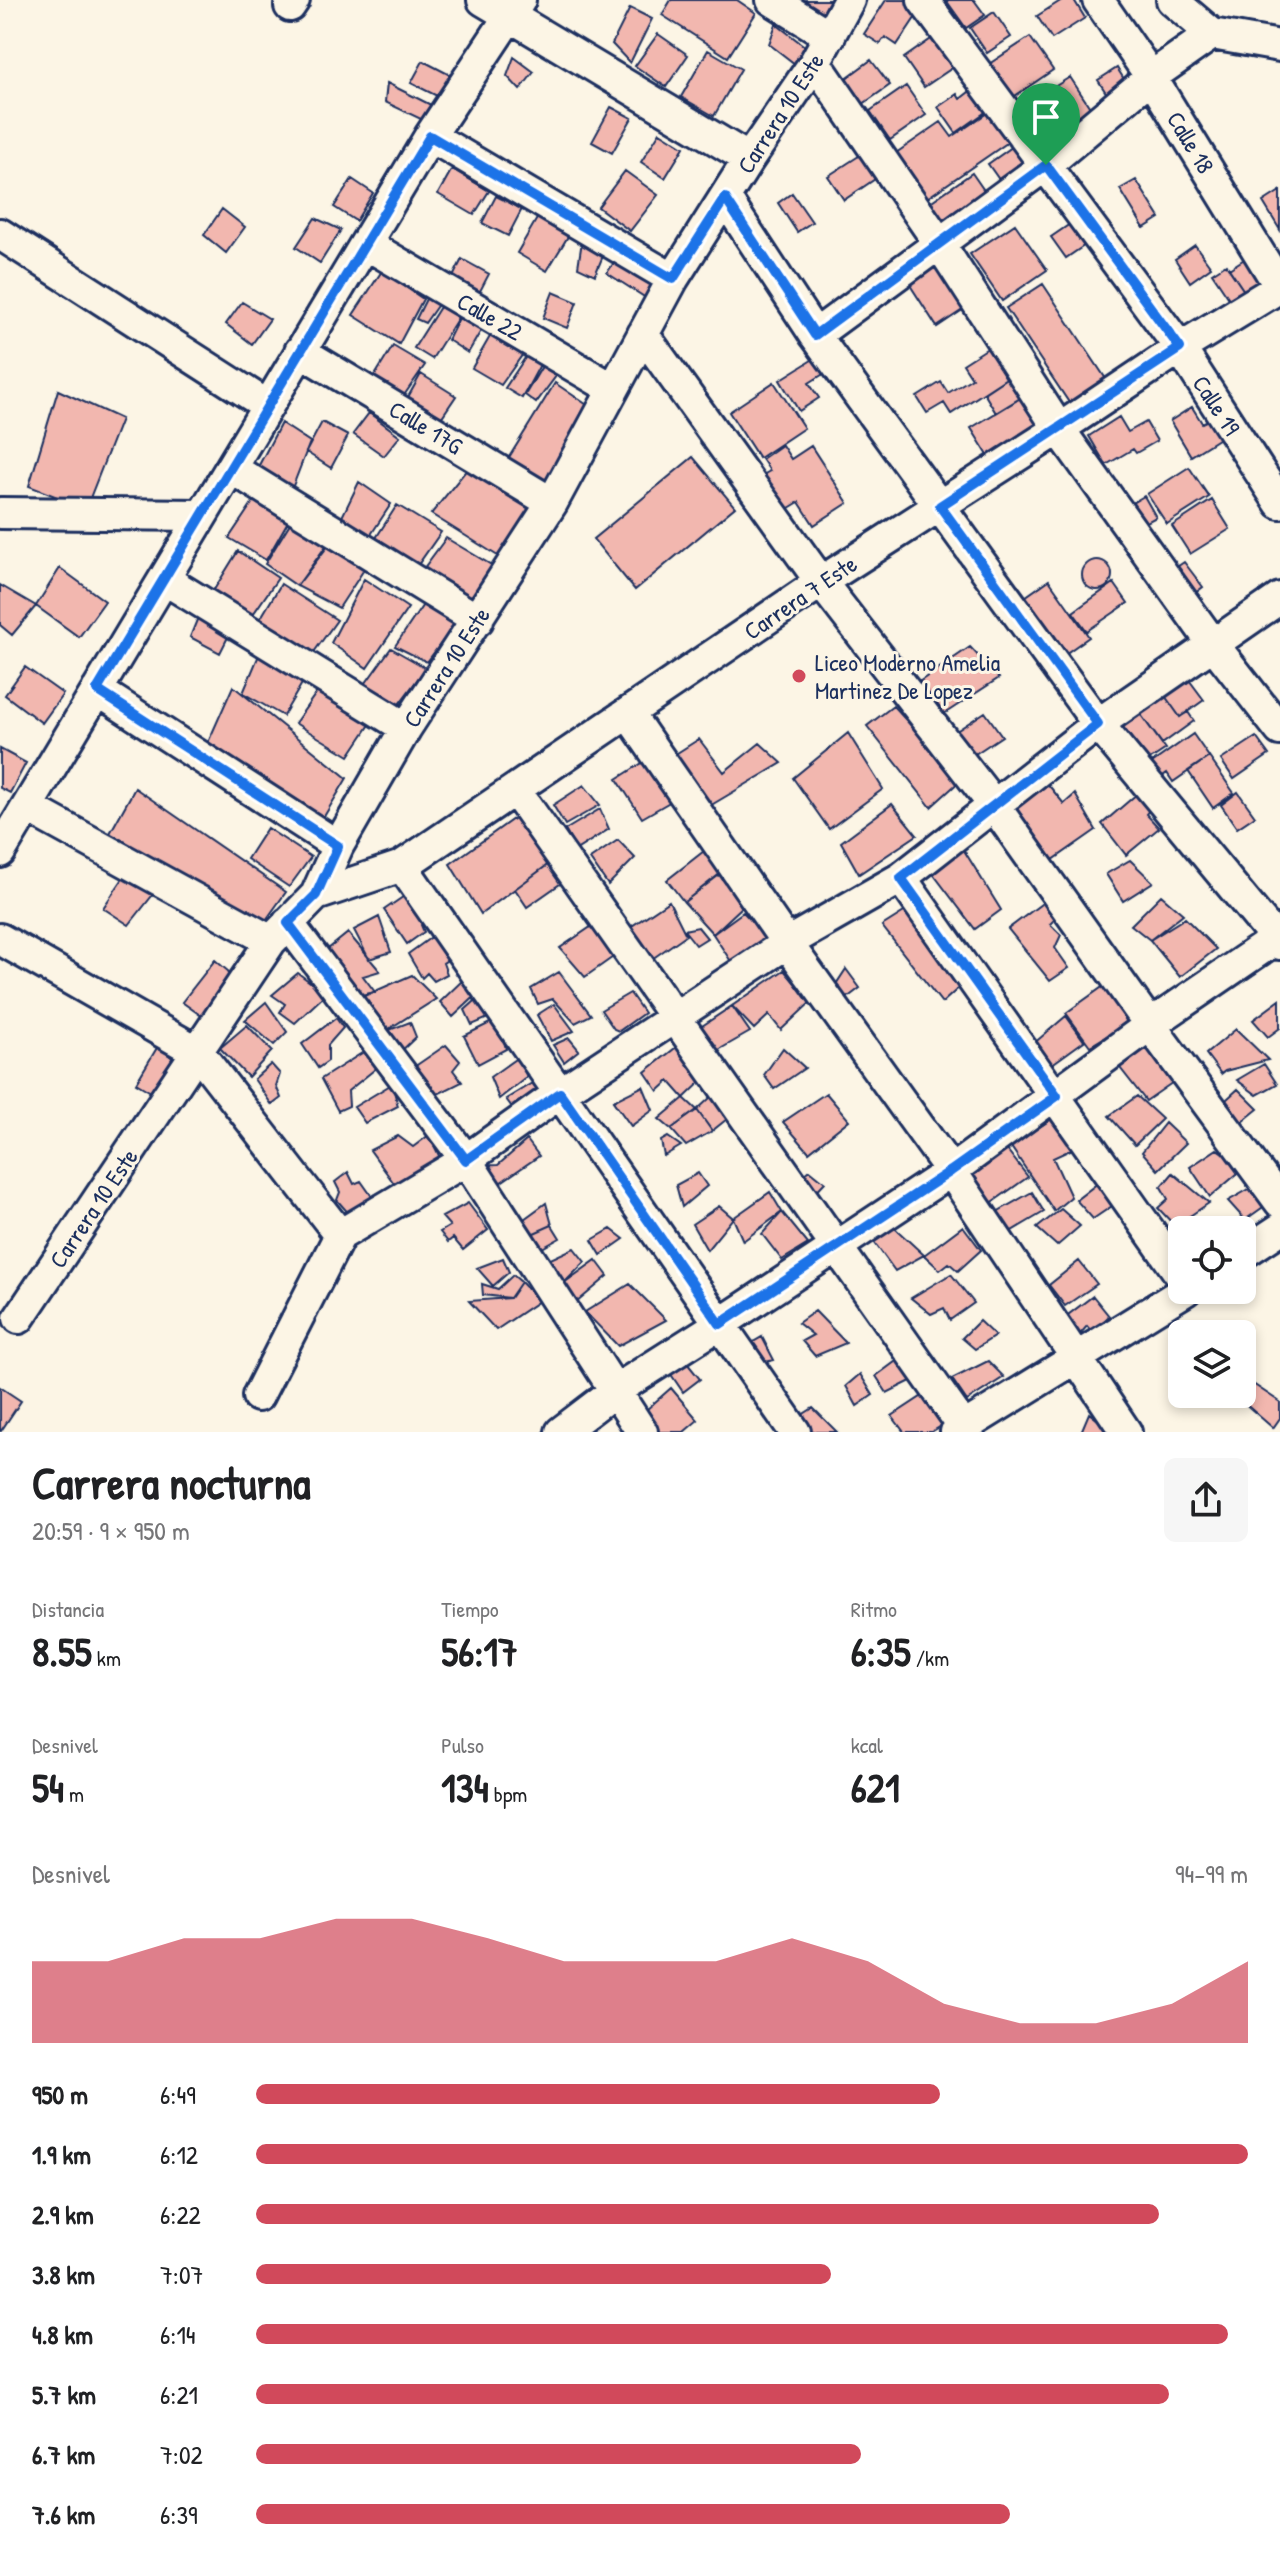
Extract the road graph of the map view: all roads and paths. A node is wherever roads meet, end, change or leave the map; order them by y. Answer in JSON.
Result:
{"nodes":[{"id":1,"x":483,"y":0,"type":"edge"},
{"id":2,"x":772,"y":0,"type":"edge"},
{"id":3,"x":849,"y":0,"type":"edge"},
{"id":4,"x":923,"y":0,"type":"edge"},
{"id":5,"x":1098,"y":0,"type":"edge"},
{"id":6,"x":1172,"y":0,"type":"edge"},
{"id":7,"x":514,"y":8,"type":"edge"},
{"id":8,"x":1212,"y":34,"type":"junction"},
{"id":9,"x":830,"y":36,"type":"junction"},
{"id":10,"x":1280,"y":46,"type":"edge"},
{"id":11,"x":815,"y":62,"type":"junction"},
{"id":12,"x":1151,"y":77,"type":"junction"},
{"id":13,"x":430,"y":136,"type":"junction"},
{"id":14,"x":749,"y":159,"type":"junction"},
{"id":15,"x":1046,"y":165,"type":"junction"},
{"id":16,"x":725,"y":198,"type":"junction"},
{"id":17,"x":0,"y":234,"type":"edge"},
{"id":18,"x":939,"y":243,"type":"junction"},
{"id":19,"x":366,"y":244,"type":"junction"},
{"id":20,"x":673,"y":279,"type":"junction"},
{"id":21,"x":1280,"y":287,"type":"edge"},
{"id":22,"x":643,"y":334,"type":"junction"},
{"id":23,"x":815,"y":335,"type":"junction"},
{"id":24,"x":1180,"y":348,"type":"junction"},
{"id":25,"x":300,"y":351,"type":"junction"},
{"id":26,"x":613,"y":389,"type":"junction"},
{"id":27,"x":268,"y":406,"type":"junction"},
{"id":28,"x":1059,"y":429,"type":"junction"},
{"id":29,"x":231,"y":468,"type":"junction"},
{"id":30,"x":552,"y":503,"type":"junction"},
{"id":31,"x":1280,"y":503,"type":"edge"},
{"id":32,"x":940,"y":506,"type":"junction"},
{"id":33,"x":0,"y":513,"type":"edge"},
{"id":34,"x":202,"y":515,"type":"junction"},
{"id":35,"x":164,"y":579,"type":"junction"},
{"id":36,"x":821,"y":582,"type":"junction"},
{"id":37,"x":1280,"y":598,"type":"edge"},
{"id":38,"x":478,"y":620,"type":"junction"},
{"id":39,"x":1213,"y":644,"type":"junction"},
{"id":40,"x":97,"y":690,"type":"junction"},
{"id":41,"x":628,"y":713,"type":"junction"},
{"id":42,"x":1098,"y":724,"type":"junction"},
{"id":43,"x":406,"y":728,"type":"junction"},
{"id":44,"x":1280,"y":730,"type":"edge"},
{"id":45,"x":515,"y":790,"type":"junction"},
{"id":46,"x":993,"y":804,"type":"junction"},
{"id":47,"x":27,"y":807,"type":"junction"},
{"id":48,"x":338,"y":846,"type":"junction"},
{"id":49,"x":0,"y":852,"type":"edge"},
{"id":50,"x":402,"y":866,"type":"junction"},
{"id":51,"x":901,"y":878,"type":"junction"},
{"id":52,"x":316,"y":895,"type":"junction"},
{"id":53,"x":279,"y":932,"type":"junction"},
{"id":54,"x":0,"y":939,"type":"edge"},
{"id":55,"x":1279,"y":940,"type":"edge"},
{"id":56,"x":787,"y":943,"type":"junction"},
{"id":57,"x":673,"y":1017,"type":"junction"},
{"id":58,"x":1150,"y":1025,"type":"junction"},
{"id":59,"x":198,"y":1052,"type":"junction"},
{"id":60,"x":560,"y":1093,"type":"junction"},
{"id":61,"x":1057,"y":1096,"type":"junction"},
{"id":62,"x":466,"y":1160,"type":"junction"},
{"id":63,"x":951,"y":1171,"type":"junction"},
{"id":64,"x":1280,"y":1202,"type":"edge"},
{"id":65,"x":1280,"y":1229,"type":"edge"},
{"id":66,"x":340,"y":1235,"type":"junction"},
{"id":67,"x":1256,"y":1245,"type":"edge"},
{"id":68,"x":838,"y":1247,"type":"junction"},
{"id":69,"x":1168,"y":1257,"type":"edge"},
{"id":70,"x":1168,"y":1301,"type":"edge"},
{"id":71,"x":19,"y":1318,"type":"dead end"},
{"id":72,"x":720,"y":1324,"type":"junction"},
{"id":73,"x":1076,"y":1356,"type":"junction"},
{"id":74,"x":616,"y":1390,"type":"junction"},
{"id":75,"x":258,"y":1396,"type":"dead end"},
{"id":76,"x":963,"y":1430,"type":"edge"},
{"id":77,"x":561,"y":1432,"type":"edge"},
{"id":78,"x":642,"y":1432,"type":"edge"},
{"id":79,"x":795,"y":1432,"type":"edge"},
{"id":80,"x":1126,"y":1432,"type":"edge"}],
"edges":[{"from":1,"to":7,"type":"street"},
{"from":2,"to":9,"type":"street"},
{"from":3,"to":9,"type":"street","name":"Carrera 10 Este"},
{"from":4,"to":15,"type":"street","name":"Calle 19"},
{"from":5,"to":12,"type":"street","name":"Calle 18"},
{"from":6,"to":8,"type":"street"},
{"from":7,"to":13,"type":"street"},
{"from":7,"to":14,"type":"street"},
{"from":8,"to":10,"type":"street"},
{"from":8,"to":12,"type":"street"},
{"from":9,"to":11,"type":"street","name":"Carrera 10 Este"},
{"from":11,"to":14,"type":"street","name":"Carrera 10 Este"},
{"from":11,"to":18,"type":"street"},
{"from":12,"to":15,"type":"street"},
{"from":12,"to":21,"type":"street","name":"Calle 18"},
{"from":13,"to":19,"type":"street"},
{"from":13,"to":20,"type":"street"},
{"from":14,"to":16,"type":"street","name":"Carrera 10 Este"},
{"from":15,"to":18,"type":"street"},
{"from":15,"to":24,"type":"street","name":"Calle 19"},
{"from":16,"to":20,"type":"street","name":"Carrera 10 Este"},
{"from":16,"to":23,"type":"street"},
{"from":17,"to":27,"type":"street"},
{"from":18,"to":23,"type":"street"},
{"from":18,"to":28,"type":"street"},
{"from":19,"to":25,"type":"street"},
{"from":19,"to":26,"type":"street","name":"Calle 22"},
{"from":20,"to":22,"type":"street","name":"Carrera 10 Este"},
{"from":21,"to":24,"type":"street","name":"Carrera 7 Este"},
{"from":22,"to":26,"type":"street","name":"Carrera 10 Este"},
{"from":22,"to":36,"type":"street"},
{"from":23,"to":32,"type":"street"},
{"from":24,"to":28,"type":"street","name":"Carrera 7 Este"},
{"from":24,"to":31,"type":"street","name":"Calle 19"},
{"from":25,"to":27,"type":"street"},
{"from":25,"to":30,"type":"street","name":"Calle 17G"},
{"from":26,"to":30,"type":"street","name":"Carrera 10 Este"},
{"from":27,"to":29,"type":"street"},
{"from":28,"to":32,"type":"street","name":"Carrera 7 Este"},
{"from":28,"to":39,"type":"street"},
{"from":29,"to":34,"type":"street"},
{"from":29,"to":38,"type":"street"},
{"from":30,"to":38,"type":"street","name":"Carrera 10 Este"},
{"from":32,"to":36,"type":"street","name":"Carrera 7 Este"},
{"from":32,"to":42,"type":"street"},
{"from":33,"to":34,"type":"street"},
{"from":34,"to":35,"type":"street"},
{"from":35,"to":40,"type":"street"},
{"from":35,"to":43,"type":"street"},
{"from":36,"to":41,"type":"street","name":"Carrera 7 Este"},
{"from":36,"to":46,"type":"street"},
{"from":37,"to":39,"type":"street"},
{"from":38,"to":43,"type":"street","name":"Carrera 10 Este"},
{"from":39,"to":42,"type":"street"},
{"from":39,"to":44,"type":"street"},
{"from":40,"to":47,"type":"street"},
{"from":40,"to":48,"type":"street"},
{"from":41,"to":45,"type":"street","name":"Carrera 7 Este"},
{"from":41,"to":56,"type":"street"},
{"from":42,"to":46,"type":"street"},
{"from":42,"to":55,"type":"street"},
{"from":43,"to":48,"type":"street","name":"Carrera 10 Este"},
{"from":45,"to":50,"type":"street","name":"Carrera 7 Este"},
{"from":45,"to":57,"type":"street"},
{"from":46,"to":51,"type":"street"},
{"from":46,"to":58,"type":"street"},
{"from":47,"to":49,"type":"street"},
{"from":47,"to":53,"type":"street"},
{"from":48,"to":52,"type":"street","name":"Carrera 10 Este"},
{"from":50,"to":52,"type":"street","name":"Carrera 7 Este"},
{"from":50,"to":60,"type":"street"},
{"from":51,"to":56,"type":"street"},
{"from":51,"to":61,"type":"street"},
{"from":52,"to":53,"type":"street","name":"Carrera 10 Este"},
{"from":53,"to":59,"type":"street","name":"Carrera 10 Este"},
{"from":53,"to":62,"type":"street"},
{"from":54,"to":59,"type":"street"},
{"from":55,"to":58,"type":"street"},
{"from":56,"to":57,"type":"street"},
{"from":56,"to":63,"type":"street"},
{"from":57,"to":60,"type":"street"},
{"from":57,"to":68,"type":"street"},
{"from":58,"to":61,"type":"street"},
{"from":58,"to":64,"type":"street"},
{"from":59,"to":66,"type":"street"},
{"from":59,"to":71,"type":"street","name":"Carrera 10 Este"},
{"from":60,"to":62,"type":"street"},
{"from":60,"to":72,"type":"street"},
{"from":61,"to":63,"type":"street"},
{"from":61,"to":69,"type":"street"},
{"from":62,"to":66,"type":"street"},
{"from":62,"to":74,"type":"street"},
{"from":63,"to":68,"type":"street"},
{"from":63,"to":73,"type":"street"},
{"from":65,"to":67,"type":"street"},
{"from":66,"to":75,"type":"street"},
{"from":68,"to":72,"type":"street"},
{"from":68,"to":76,"type":"street"},
{"from":70,"to":73,"type":"street"},
{"from":72,"to":74,"type":"street"},
{"from":72,"to":79,"type":"street"},
{"from":73,"to":76,"type":"street"},
{"from":73,"to":80,"type":"street"},
{"from":74,"to":77,"type":"street"},
{"from":74,"to":78,"type":"street"}]}
